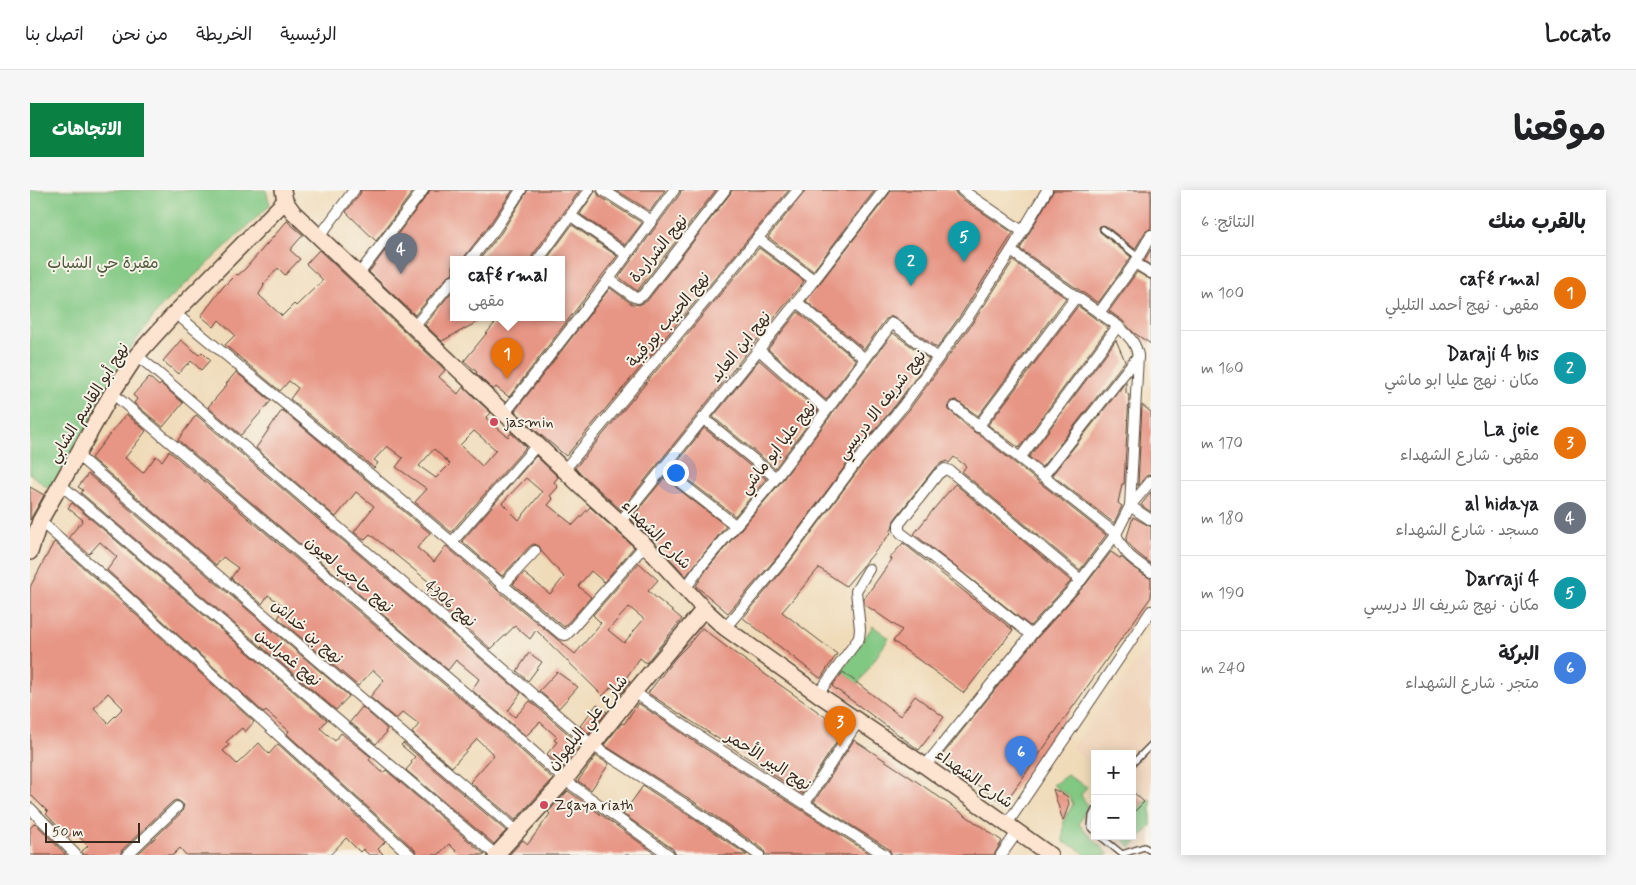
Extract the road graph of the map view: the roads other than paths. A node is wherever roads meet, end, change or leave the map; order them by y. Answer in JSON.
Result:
{"nodes":[{"id":1,"x":354,"y":190,"type":"edge"},
{"id":2,"x":423,"y":190,"type":"edge"},
{"id":3,"x":521,"y":190,"type":"edge"},
{"id":4,"x":589,"y":190,"type":"edge"},
{"id":5,"x":674,"y":190,"type":"edge"},
{"id":6,"x":725,"y":190,"type":"edge"},
{"id":7,"x":798,"y":190,"type":"edge"},
{"id":8,"x":884,"y":190,"type":"edge"},
{"id":9,"x":962,"y":190,"type":"edge"},
{"id":10,"x":1047,"y":190,"type":"edge"},
{"id":11,"x":610,"y":192,"type":"edge"},
{"id":12,"x":287,"y":194,"type":"edge"},
{"id":13,"x":571,"y":216,"type":"junction"},
{"id":14,"x":652,"y":222,"type":"junction"},
{"id":15,"x":1103,"y":229,"type":"dead end"},
{"id":16,"x":1022,"y":231,"type":"junction"},
{"id":17,"x":1151,"y":236,"type":"edge"},
{"id":18,"x":319,"y":237,"type":"junction"},
{"id":19,"x":757,"y":238,"type":"junction"},
{"id":20,"x":1011,"y":251,"type":"junction"},
{"id":21,"x":627,"y":255,"type":"junction"},
{"id":22,"x":473,"y":256,"type":"edge"},
{"id":23,"x":541,"y":256,"type":"edge"},
{"id":24,"x":1137,"y":260,"type":"junction"},
{"id":25,"x":1151,"y":273,"type":"edge"},
{"id":26,"x":359,"y":274,"type":"junction"},
{"id":27,"x":610,"y":279,"type":"junction"},
{"id":28,"x":814,"y":280,"type":"junction"},
{"id":29,"x":450,"y":284,"type":"edge"},
{"id":30,"x":1076,"y":297,"type":"junction"},
{"id":31,"x":797,"y":302,"type":"junction"},
{"id":32,"x":175,"y":312,"type":"junction"},
{"id":33,"x":1099,"y":313,"type":"junction"},
{"id":34,"x":1118,"y":326,"type":"junction"},
{"id":35,"x":414,"y":327,"type":"junction"},
{"id":36,"x":759,"y":350,"type":"junction"},
{"id":37,"x":137,"y":355,"type":"junction"},
{"id":38,"x":1138,"y":356,"type":"junction"},
{"id":39,"x":938,"y":358,"type":"junction"},
{"id":40,"x":865,"y":359,"type":"junction"},
{"id":41,"x":112,"y":393,"type":"junction"},
{"id":42,"x":955,"y":407,"type":"dead end"},
{"id":43,"x":827,"y":410,"type":"junction"},
{"id":44,"x":505,"y":413,"type":"junction"},
{"id":45,"x":703,"y":418,"type":"junction"},
{"id":46,"x":978,"y":427,"type":"junction"},
{"id":47,"x":538,"y":444,"type":"junction"},
{"id":48,"x":77,"y":455,"type":"junction"},
{"id":49,"x":1020,"y":458,"type":"junction"},
{"id":50,"x":663,"y":469,"type":"junction"},
{"id":51,"x":564,"y":470,"type":"junction"},
{"id":52,"x":1043,"y":476,"type":"junction"},
{"id":53,"x":776,"y":478,"type":"junction"},
{"id":54,"x":1151,"y":481,"type":"edge"},
{"id":55,"x":60,"y":484,"type":"junction"},
{"id":56,"x":1130,"y":506,"type":"junction"},
{"id":57,"x":1151,"y":520,"type":"edge"},
{"id":58,"x":40,"y":521,"type":"junction"},
{"id":59,"x":620,"y":522,"type":"junction"},
{"id":60,"x":734,"y":525,"type":"junction"},
{"id":61,"x":1116,"y":534,"type":"junction"},
{"id":62,"x":452,"y":542,"type":"junction"},
{"id":63,"x":645,"y":545,"type":"junction"},
{"id":64,"x":535,"y":550,"type":"dead end"},
{"id":65,"x":30,"y":552,"type":"edge"},
{"id":66,"x":869,"y":569,"type":"dead end"},
{"id":67,"x":1151,"y":572,"type":"edge"},
{"id":68,"x":1081,"y":580,"type":"junction"},
{"id":69,"x":502,"y":586,"type":"junction"},
{"id":70,"x":685,"y":589,"type":"junction"},
{"id":71,"x":704,"y":609,"type":"junction"},
{"id":72,"x":1151,"y":611,"type":"edge"},
{"id":73,"x":725,"y":628,"type":"junction"},
{"id":74,"x":1031,"y":635,"type":"junction"},
{"id":75,"x":634,"y":692,"type":"junction"},
{"id":76,"x":818,"y":694,"type":"junction"},
{"id":77,"x":858,"y":720,"type":"junction"},
{"id":78,"x":592,"y":745,"type":"junction"},
{"id":79,"x":1151,"y":745,"type":"edge"},
{"id":80,"x":1136,"y":760,"type":"edge"},
{"id":81,"x":925,"y":766,"type":"junction"},
{"id":82,"x":565,"y":780,"type":"junction"},
{"id":83,"x":805,"y":803,"type":"junction"},
{"id":84,"x":178,"y":807,"type":"dead end"},
{"id":85,"x":30,"y":808,"type":"edge"},
{"id":86,"x":1013,"y":827,"type":"junction"},
{"id":87,"x":518,"y":832,"type":"junction"},
{"id":88,"x":1105,"y":840,"type":"edge"},
{"id":89,"x":1151,"y":851,"type":"edge"},
{"id":90,"x":76,"y":855,"type":"edge"},
{"id":91,"x":127,"y":855,"type":"edge"},
{"id":92,"x":410,"y":855,"type":"edge"},
{"id":93,"x":496,"y":855,"type":"edge"},
{"id":94,"x":669,"y":855,"type":"edge"},
{"id":95,"x":759,"y":855,"type":"edge"},
{"id":96,"x":885,"y":855,"type":"edge"},
{"id":97,"x":1001,"y":855,"type":"edge"},
{"id":98,"x":1050,"y":855,"type":"edge"}],
"edges":[{"from":1,"to":18,"type":"street"},
{"from":2,"to":26,"type":"street"},
{"from":3,"to":22,"type":"street"},
{"from":4,"to":13,"type":"street"},
{"from":5,"to":14,"type":"street"},
{"from":6,"to":27,"type":"street","name":"نهج الشراردة"},
{"from":7,"to":19,"type":"street","name":"نهج الحبيب بورقيبة"},
{"from":8,"to":28,"type":"street","name":"نهج ابن العابد"},
{"from":9,"to":16,"type":"street"},
{"from":10,"to":16,"type":"street","name":"نهج شريف الا دريسي"},
{"from":11,"to":14,"type":"street"},
{"from":12,"to":18,"type":"street","name":"شارع الشهداء"},
{"from":12,"to":32,"type":"street","name":"نهج أبو القاسم الشابي"},
{"from":13,"to":21,"type":"street"},
{"from":13,"to":23,"type":"street"},
{"from":14,"to":21,"type":"street"},
{"from":15,"to":24,"type":"lane"},
{"from":16,"to":20,"type":"street","name":"نهج شريف الا دريسي"},
{"from":17,"to":24,"type":"street"},
{"from":18,"to":26,"type":"street","name":"شارع الشهداء"},
{"from":19,"to":28,"type":"street"},
{"from":19,"to":51,"type":"street","name":"نهج الحبيب بورقيبة"},
{"from":20,"to":30,"type":"street"},
{"from":20,"to":39,"type":"street","name":"نهج شريف الا دريسي"},
{"from":21,"to":27,"type":"street"},
{"from":24,"to":25,"type":"street"},
{"from":24,"to":33,"type":"street"},
{"from":26,"to":35,"type":"street","name":"شارع الشهداء"},
{"from":27,"to":44,"type":"street"},
{"from":28,"to":31,"type":"street","name":"نهج ابن العابد"},
{"from":29,"to":35,"type":"street"},
{"from":30,"to":33,"type":"street"},
{"from":30,"to":46,"type":"street"},
{"from":31,"to":36,"type":"street","name":"نهج ابن العابد"},
{"from":31,"to":40,"type":"street"},
{"from":32,"to":37,"type":"street","name":"نهج أبو القاسم الشابي"},
{"from":32,"to":62,"type":"street"},
{"from":33,"to":34,"type":"street"},
{"from":34,"to":38,"type":"street"},
{"from":34,"to":49,"type":"street"},
{"from":35,"to":44,"type":"street","name":"شارع الشهداء"},
{"from":36,"to":43,"type":"street"},
{"from":36,"to":45,"type":"street","name":"نهج ابن العابد"},
{"from":37,"to":41,"type":"street","name":"نهج أبو القاسم الشابي"},
{"from":37,"to":78,"type":"street","name":"نهج 4306"},
{"from":38,"to":52,"type":"street"},
{"from":38,"to":56,"type":"street"},
{"from":39,"to":40,"type":"street","name":"نهج عليا ابو ماشي"},
{"from":39,"to":73,"type":"street","name":"نهج شريف الا دريسي"},
{"from":40,"to":43,"type":"street","name":"نهج عليا ابو ماشي"},
{"from":41,"to":48,"type":"street","name":"نهج أبو القاسم الشابي"},
{"from":41,"to":82,"type":"street","name":"نهج حاجب لعيون"},
{"from":42,"to":46,"type":"street"},
{"from":43,"to":53,"type":"street","name":"نهج عليا ابو ماشي"},
{"from":44,"to":47,"type":"street","name":"شارع الشهداء"},
{"from":45,"to":50,"type":"street","name":"نهج ابن العابد"},
{"from":45,"to":53,"type":"street"},
{"from":46,"to":49,"type":"street"},
{"from":47,"to":51,"type":"street","name":"شارع الشهداء"},
{"from":47,"to":62,"type":"street"},
{"from":48,"to":55,"type":"street","name":"نهج أبو القاسم الشابي"},
{"from":48,"to":87,"type":"street","name":"نهج بن خداش"},
{"from":49,"to":52,"type":"street"},
{"from":50,"to":59,"type":"street","name":"نهج ابن العابد"},
{"from":50,"to":60,"type":"street"},
{"from":51,"to":59,"type":"street","name":"شارع الشهداء"},
{"from":52,"to":61,"type":"street"},
{"from":53,"to":60,"type":"street","name":"نهج عليا ابو ماشي"},
{"from":54,"to":56,"type":"street"},
{"from":55,"to":58,"type":"street","name":"نهج أبو القاسم الشابي"},
{"from":55,"to":93,"type":"street","name":"نهج غمراسن"},
{"from":56,"to":57,"type":"street"},
{"from":56,"to":61,"type":"street"},
{"from":58,"to":65,"type":"street","name":"نهج أبو القاسم الشابي"},
{"from":58,"to":92,"type":"street"},
{"from":59,"to":63,"type":"street","name":"شارع الشهداء"},
{"from":60,"to":70,"type":"street","name":"نهج عليا ابو ماشي"},
{"from":61,"to":67,"type":"street"},
{"from":61,"to":68,"type":"street"},
{"from":62,"to":69,"type":"street"},
{"from":63,"to":69,"type":"street"},
{"from":63,"to":70,"type":"street","name":"شارع الشهداء"},
{"from":64,"to":69,"type":"street"},
{"from":66,"to":76,"type":"street"},
{"from":68,"to":74,"type":"street"},
{"from":68,"to":74,"type":"street"},
{"from":70,"to":71,"type":"street","name":"شارع الشهداء"},
{"from":71,"to":73,"type":"street","name":"شارع الشهداء"},
{"from":71,"to":75,"type":"street","name":"شارع علي البلهوان"},
{"from":72,"to":86,"type":"street"},
{"from":73,"to":76,"type":"street","name":"شارع الشهداء"},
{"from":74,"to":81,"type":"street"},
{"from":75,"to":78,"type":"street","name":"شارع علي البلهوان"},
{"from":75,"to":83,"type":"street","name":"نهج البير الأحمر"},
{"from":76,"to":77,"type":"street","name":"شارع الشهداء"},
{"from":77,"to":81,"type":"street","name":"شارع الشهداء"},
{"from":77,"to":83,"type":"street"},
{"from":78,"to":82,"type":"street","name":"شارع علي البلهوان"},
{"from":78,"to":95,"type":"street","name":"نهج 4306"},
{"from":79,"to":80,"type":"lane"},
{"from":81,"to":86,"type":"street","name":"شارع الشهداء"},
{"from":82,"to":87,"type":"street","name":"شارع علي البلهوان"},
{"from":82,"to":94,"type":"street","name":"نهج حاجب لعيون"},
{"from":83,"to":96,"type":"street","name":"نهج البير الأحمر"},
{"from":84,"to":91,"type":"street"},
{"from":85,"to":90,"type":"street"},
{"from":86,"to":97,"type":"street"},
{"from":86,"to":98,"type":"street","name":"شارع الشهداء"},
{"from":87,"to":93,"type":"street","name":"شارع علي البلهوان"},
{"from":88,"to":89,"type":"lane"}]}
